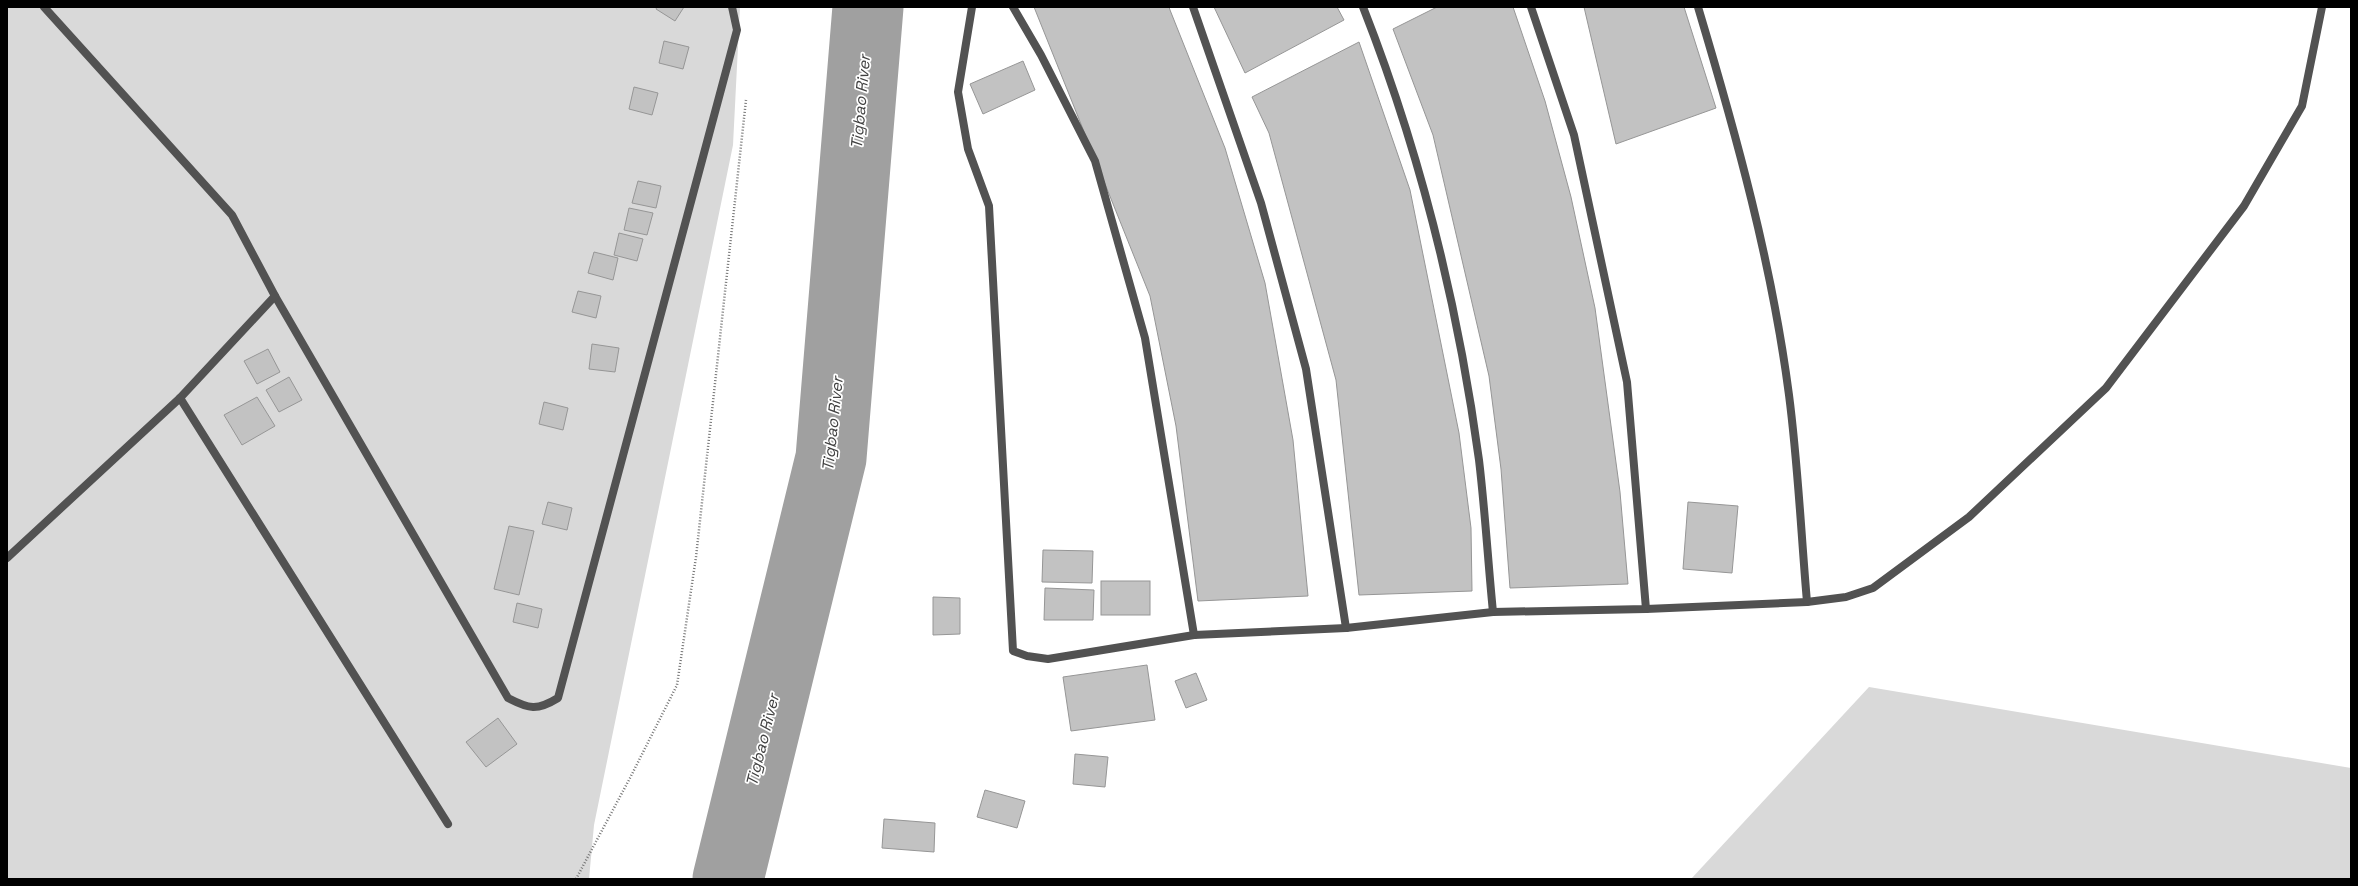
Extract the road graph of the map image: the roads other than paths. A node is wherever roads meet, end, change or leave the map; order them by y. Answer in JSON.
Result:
{"nodes":[{"id":1,"x":44,"y":7,"type":"edge"},
{"id":2,"x":732,"y":7,"type":"edge"},
{"id":3,"x":972,"y":7,"type":"edge"},
{"id":4,"x":1013,"y":7,"type":"edge"},
{"id":5,"x":1193,"y":7,"type":"edge"},
{"id":6,"x":1363,"y":7,"type":"edge"},
{"id":7,"x":1531,"y":7,"type":"edge"},
{"id":8,"x":1698,"y":7,"type":"edge"},
{"id":9,"x":2322,"y":7,"type":"edge"},
{"id":10,"x":275,"y":296,"type":"junction"},
{"id":11,"x":180,"y":398,"type":"junction"},
{"id":12,"x":7,"y":558,"type":"edge"},
{"id":13,"x":1807,"y":602,"type":"junction"},
{"id":14,"x":1646,"y":609,"type":"junction"},
{"id":15,"x":1493,"y":612,"type":"junction"},
{"id":16,"x":1346,"y":628,"type":"junction"},
{"id":17,"x":1194,"y":635,"type":"junction"},
{"id":18,"x":448,"y":824,"type":"dead end"}],
"edges":[{"from":1,"to":10,"type":"street"},
{"from":2,"to":10,"type":"street"},
{"from":3,"to":17,"type":"street"},
{"from":4,"to":17,"type":"street"},
{"from":5,"to":16,"type":"street"},
{"from":6,"to":15,"type":"street"},
{"from":7,"to":14,"type":"street"},
{"from":8,"to":13,"type":"street"},
{"from":9,"to":13,"type":"street"},
{"from":10,"to":11,"type":"street"},
{"from":11,"to":12,"type":"street"},
{"from":11,"to":18,"type":"street"},
{"from":13,"to":14,"type":"street"},
{"from":14,"to":15,"type":"street"},
{"from":15,"to":16,"type":"street"},
{"from":16,"to":17,"type":"street"}]}
